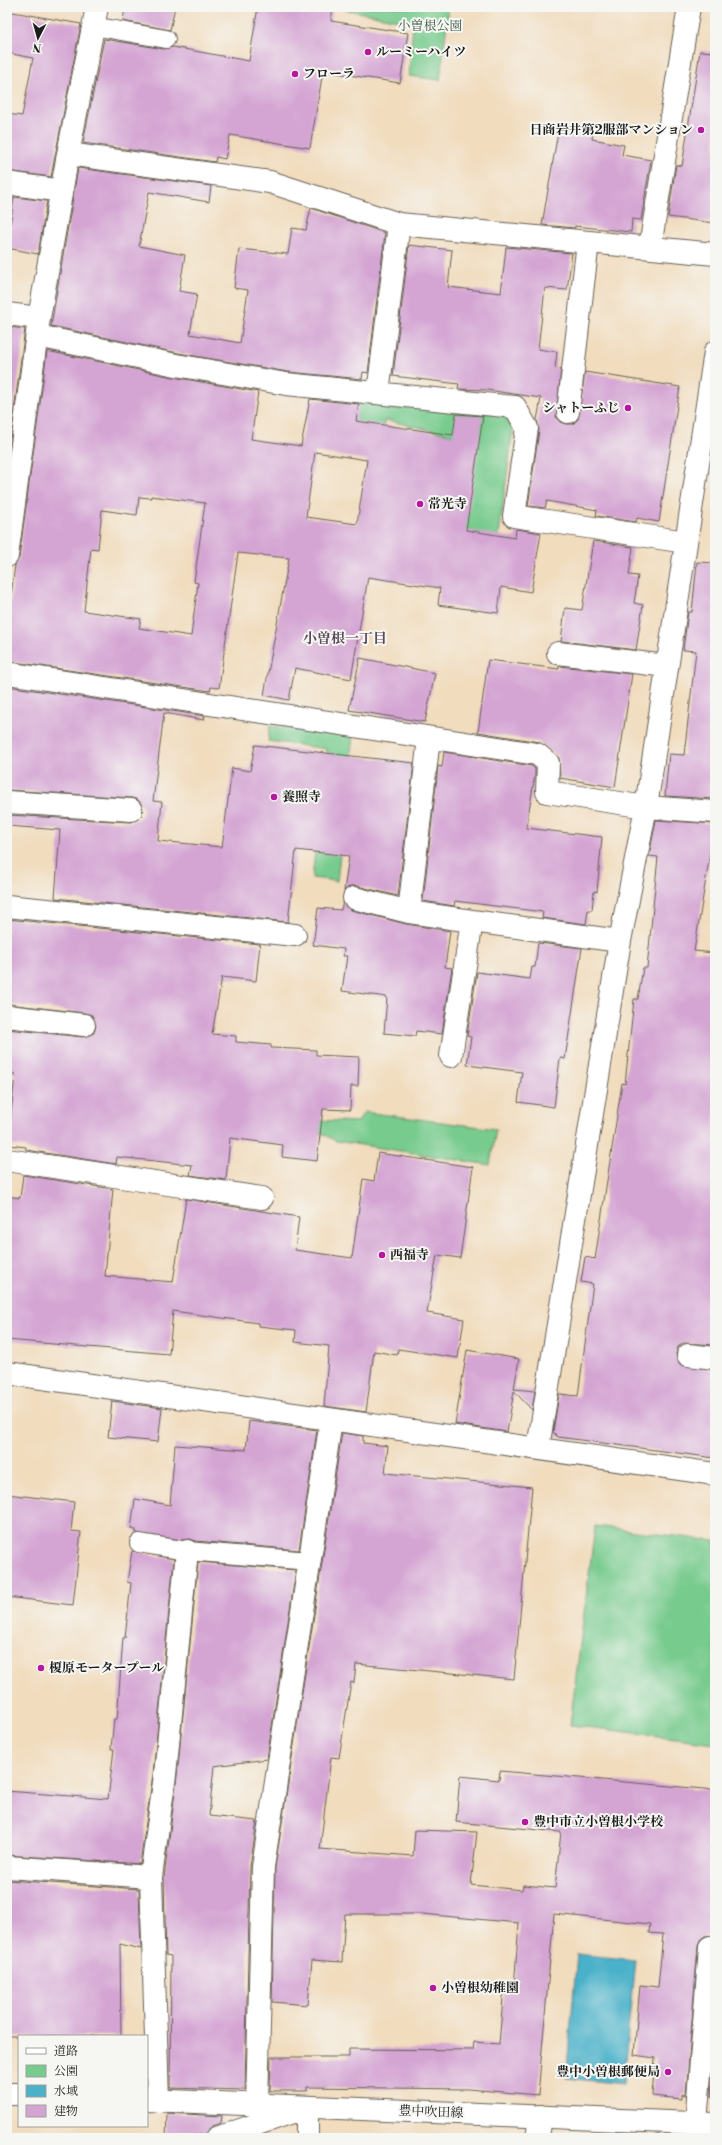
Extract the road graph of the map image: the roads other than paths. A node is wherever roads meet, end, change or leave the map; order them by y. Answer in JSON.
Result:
{"nodes":[{"id":1,"x":690,"y":7,"type":"edge"},
{"id":2,"x":95,"y":17,"type":"edge"},
{"id":3,"x":166,"y":39,"type":"dead end"},
{"id":4,"x":68,"y":154,"type":"junction"},
{"id":5,"x":7,"y":183,"type":"edge"},
{"id":6,"x":62,"y":191,"type":"junction"},
{"id":7,"x":399,"y":224,"type":"junction"},
{"id":8,"x":588,"y":242,"type":"junction"},
{"id":9,"x":650,"y":247,"type":"junction"},
{"id":10,"x":715,"y":254,"type":"edge"},
{"id":11,"x":7,"y":314,"type":"edge"},
{"id":12,"x":39,"y":327,"type":"junction"},
{"id":13,"x":715,"y":352,"type":"edge"},
{"id":14,"x":378,"y":393,"type":"junction"},
{"id":15,"x":568,"y":412,"type":"dead end"},
{"id":16,"x":686,"y":542,"type":"junction"},
{"id":17,"x":7,"y":556,"type":"edge"},
{"id":18,"x":558,"y":653,"type":"dead end"},
{"id":19,"x":667,"y":666,"type":"junction"},
{"id":20,"x":7,"y":673,"type":"edge"},
{"id":21,"x":429,"y":738,"type":"junction"},
{"id":22,"x":7,"y":802,"type":"edge"},
{"id":23,"x":646,"y":807,"type":"junction"},
{"id":24,"x":131,"y":810,"type":"dead end"},
{"id":25,"x":715,"y":812,"type":"edge"},
{"id":26,"x":354,"y":898,"type":"dead end"},
{"id":27,"x":7,"y":906,"type":"edge"},
{"id":28,"x":410,"y":912,"type":"junction"},
{"id":29,"x":472,"y":921,"type":"junction"},
{"id":30,"x":295,"y":935,"type":"dead end"},
{"id":31,"x":620,"y":941,"type":"junction"},
{"id":32,"x":7,"y":1016,"type":"edge"},
{"id":33,"x":84,"y":1025,"type":"dead end"},
{"id":34,"x":451,"y":1056,"type":"dead end"},
{"id":35,"x":7,"y":1160,"type":"edge"},
{"id":36,"x":262,"y":1198,"type":"dead end"},
{"id":37,"x":688,"y":1354,"type":"dead end"},
{"id":38,"x":715,"y":1358,"type":"edge"},
{"id":39,"x":7,"y":1373,"type":"edge"},
{"id":40,"x":331,"y":1421,"type":"junction"},
{"id":41,"x":538,"y":1448,"type":"junction"},
{"id":42,"x":715,"y":1474,"type":"edge"},
{"id":43,"x":139,"y":1543,"type":"dead end"},
{"id":44,"x":187,"y":1551,"type":"junction"},
{"id":45,"x":310,"y":1561,"type":"junction"},
{"id":46,"x":7,"y":1867,"type":"edge"},
{"id":47,"x":151,"y":1878,"type":"junction"},
{"id":48,"x":715,"y":1948,"type":"edge"},
{"id":49,"x":7,"y":2094,"type":"edge"},
{"id":50,"x":18,"y":2094,"type":"edge"},
{"id":51,"x":152,"y":2100,"type":"edge"},
{"id":52,"x":257,"y":2105,"type":"junction"},
{"id":53,"x":307,"y":2107,"type":"junction"},
{"id":54,"x":540,"y":2116,"type":"junction"},
{"id":55,"x":705,"y":2128,"type":"edge"},
{"id":56,"x":217,"y":2138,"type":"edge"},
{"id":57,"x":307,"y":2138,"type":"edge"},
{"id":58,"x":537,"y":2138,"type":"edge"}],
"edges":[{"from":1,"to":9,"type":"street"},
{"from":2,"to":3,"type":"lane"},
{"from":2,"to":4,"type":"street"},
{"from":4,"to":6,"type":"street"},
{"from":4,"to":7,"type":"street"},
{"from":5,"to":6,"type":"street"},
{"from":6,"to":12,"type":"street"},
{"from":7,"to":8,"type":"street"},
{"from":7,"to":14,"type":"street"},
{"from":8,"to":9,"type":"street"},
{"from":8,"to":15,"type":"street"},
{"from":9,"to":10,"type":"street"},
{"from":11,"to":12,"type":"street"},
{"from":12,"to":14,"type":"street"},
{"from":12,"to":17,"type":"street"},
{"from":13,"to":16,"type":"street"},
{"from":14,"to":16,"type":"street"},
{"from":16,"to":19,"type":"street"},
{"from":18,"to":19,"type":"street"},
{"from":19,"to":23,"type":"street"},
{"from":20,"to":21,"type":"street"},
{"from":21,"to":23,"type":"street"},
{"from":21,"to":28,"type":"street"},
{"from":22,"to":24,"type":"street"},
{"from":23,"to":25,"type":"street"},
{"from":23,"to":31,"type":"street"},
{"from":26,"to":28,"type":"street"},
{"from":27,"to":30,"type":"street"},
{"from":28,"to":29,"type":"street"},
{"from":29,"to":31,"type":"street"},
{"from":29,"to":34,"type":"street"},
{"from":31,"to":41,"type":"street"},
{"from":32,"to":33,"type":"street"},
{"from":35,"to":36,"type":"street"},
{"from":37,"to":38,"type":"street"},
{"from":39,"to":40,"type":"street"},
{"from":40,"to":41,"type":"street"},
{"from":40,"to":45,"type":"street"},
{"from":41,"to":42,"type":"street"},
{"from":43,"to":44,"type":"lane"},
{"from":44,"to":45,"type":"lane"},
{"from":44,"to":47,"type":"street"},
{"from":45,"to":52,"type":"street"},
{"from":46,"to":47,"type":"street"},
{"from":47,"to":51,"type":"street"},
{"from":48,"to":55,"type":"street"},
{"from":49,"to":50,"type":"street"},
{"from":51,"to":52,"type":"street","name":"豊中吹田線"},
{"from":52,"to":53,"type":"street","name":"豊中吹田線"},
{"from":53,"to":54,"type":"street","name":"豊中吹田線"},
{"from":53,"to":56,"type":"street"},
{"from":53,"to":57,"type":"street"},
{"from":54,"to":55,"type":"street","name":"豊中吹田線"},
{"from":54,"to":58,"type":"street"}]}
